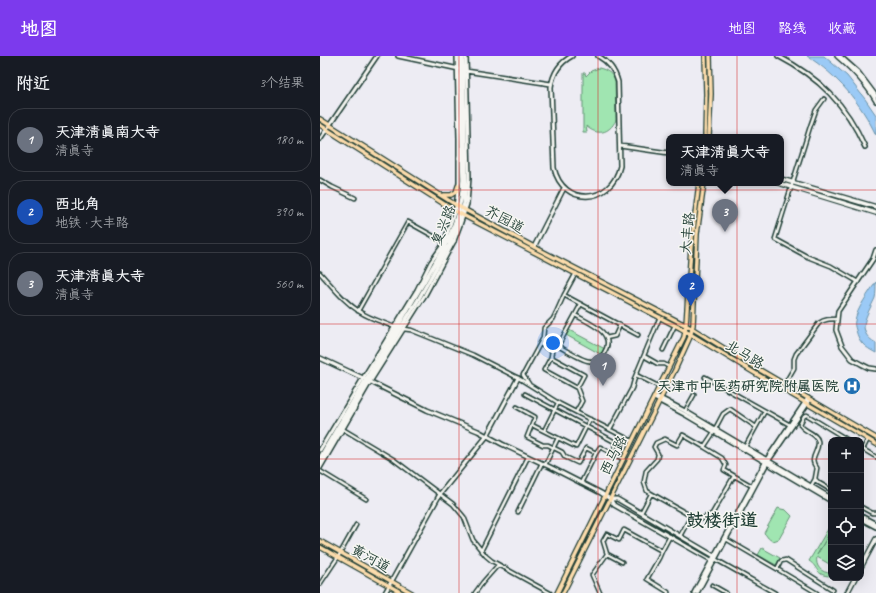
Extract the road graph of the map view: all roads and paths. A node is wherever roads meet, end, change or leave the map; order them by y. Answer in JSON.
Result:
{"nodes":[{"id":1,"x":377,"y":56,"type":"edge"},
{"id":2,"x":398,"y":56,"type":"edge"},
{"id":3,"x":458,"y":56,"type":"edge"},
{"id":4,"x":463,"y":56,"type":"edge"},
{"id":5,"x":466,"y":56,"type":"edge"},
{"id":6,"x":572,"y":56,"type":"edge"},
{"id":7,"x":598,"y":56,"type":"edge"},
{"id":8,"x":705,"y":56,"type":"edge"},
{"id":9,"x":710,"y":56,"type":"edge"},
{"id":10,"x":778,"y":56,"type":"edge"},
{"id":11,"x":837,"y":56,"type":"edge"},
{"id":12,"x":840,"y":56,"type":"edge"},
{"id":13,"x":462,"y":70,"type":"junction"},
{"id":14,"x":552,"y":84,"type":"junction"},
{"id":15,"x":706,"y":94,"type":"junction"},
{"id":16,"x":711,"y":94,"type":"junction"},
{"id":17,"x":876,"y":96,"type":"edge"},
{"id":18,"x":824,"y":99,"type":"dead end"},
{"id":19,"x":876,"y":101,"type":"edge"},
{"id":20,"x":320,"y":119,"type":"edge"},
{"id":21,"x":320,"y":125,"type":"edge"},
{"id":22,"x":330,"y":126,"type":"junction"},
{"id":23,"x":327,"y":130,"type":"junction"},
{"id":24,"x":705,"y":134,"type":"edge"},
{"id":25,"x":709,"y":134,"type":"edge"},
{"id":26,"x":320,"y":139,"type":"edge"},
{"id":27,"x":462,"y":143,"type":"junction"},
{"id":28,"x":620,"y":146,"type":"junction"},
{"id":29,"x":866,"y":147,"type":"dead end"},
{"id":30,"x":666,"y":154,"type":"edge"},
{"id":31,"x":459,"y":158,"type":"junction"},
{"id":32,"x":320,"y":180,"type":"edge"},
{"id":33,"x":784,"y":180,"type":"edge"},
{"id":34,"x":792,"y":182,"type":"junction"},
{"id":35,"x":784,"y":185,"type":"edge"},
{"id":36,"x":458,"y":186,"type":"junction"},
{"id":37,"x":699,"y":186,"type":"edge"},
{"id":38,"x":704,"y":186,"type":"edge"},
{"id":39,"x":791,"y":187,"type":"junction"},
{"id":40,"x":564,"y":188,"type":"junction"},
{"id":41,"x":438,"y":194,"type":"junction"},
{"id":42,"x":355,"y":198,"type":"dead end"},
{"id":43,"x":876,"y":207,"type":"edge"},
{"id":44,"x":461,"y":208,"type":"junction"},
{"id":45,"x":459,"y":213,"type":"junction"},
{"id":46,"x":876,"y":213,"type":"edge"},
{"id":47,"x":454,"y":241,"type":"junction"},
{"id":48,"x":444,"y":242,"type":"junction"},
{"id":49,"x":534,"y":247,"type":"junction"},
{"id":50,"x":447,"y":248,"type":"junction"},
{"id":51,"x":876,"y":250,"type":"edge"},
{"id":52,"x":577,"y":271,"type":"junction"},
{"id":53,"x":320,"y":273,"type":"edge"},
{"id":54,"x":858,"y":282,"type":"junction"},
{"id":55,"x":564,"y":295,"type":"junction"},
{"id":56,"x":581,"y":304,"type":"junction"},
{"id":57,"x":358,"y":311,"type":"junction"},
{"id":58,"x":575,"y":316,"type":"junction"},
{"id":59,"x":660,"y":317,"type":"junction"},
{"id":60,"x":837,"y":319,"type":"junction"},
{"id":61,"x":620,"y":325,"type":"junction"},
{"id":62,"x":675,"y":325,"type":"junction"},
{"id":63,"x":686,"y":325,"type":"junction"},
{"id":64,"x":399,"y":328,"type":"junction"},
{"id":65,"x":693,"y":329,"type":"junction"},
{"id":66,"x":686,"y":330,"type":"junction"},
{"id":67,"x":692,"y":334,"type":"junction"},
{"id":68,"x":638,"y":335,"type":"dead end"},
{"id":69,"x":606,"y":338,"type":"junction"},
{"id":70,"x":540,"y":344,"type":"junction"},
{"id":71,"x":663,"y":350,"type":"dead end"},
{"id":72,"x":644,"y":356,"type":"junction"},
{"id":73,"x":551,"y":357,"type":"junction"},
{"id":74,"x":320,"y":358,"type":"edge"},
{"id":75,"x":597,"y":360,"type":"junction"},
{"id":76,"x":670,"y":367,"type":"junction"},
{"id":77,"x":876,"y":369,"type":"edge"},
{"id":78,"x":606,"y":375,"type":"dead end"},
{"id":79,"x":636,"y":375,"type":"junction"},
{"id":80,"x":705,"y":377,"type":"dead end"},
{"id":81,"x":518,"y":378,"type":"junction"},
{"id":82,"x":366,"y":380,"type":"junction"},
{"id":83,"x":530,"y":385,"type":"junction"},
{"id":84,"x":784,"y":385,"type":"junction"},
{"id":85,"x":660,"y":387,"type":"junction"},
{"id":86,"x":577,"y":388,"type":"junction"},
{"id":87,"x":525,"y":394,"type":"dead end"},
{"id":88,"x":694,"y":395,"type":"dead end"},
{"id":89,"x":655,"y":397,"type":"junction"},
{"id":90,"x":660,"y":399,"type":"junction"},
{"id":91,"x":809,"y":399,"type":"junction"},
{"id":92,"x":558,"y":403,"type":"junction"},
{"id":93,"x":806,"y":403,"type":"junction"},
{"id":94,"x":517,"y":408,"type":"dead end"},
{"id":95,"x":554,"y":410,"type":"junction"},
{"id":96,"x":765,"y":411,"type":"junction"},
{"id":97,"x":576,"y":412,"type":"junction"},
{"id":98,"x":685,"y":412,"type":"junction"},
{"id":99,"x":590,"y":419,"type":"junction"},
{"id":100,"x":532,"y":425,"type":"junction"},
{"id":101,"x":790,"y":425,"type":"junction"},
{"id":102,"x":756,"y":426,"type":"junction"},
{"id":103,"x":340,"y":427,"type":"junction"},
{"id":104,"x":586,"y":427,"type":"junction"},
{"id":105,"x":610,"y":429,"type":"junction"},
{"id":106,"x":714,"y":430,"type":"junction"},
{"id":107,"x":544,"y":431,"type":"junction"},
{"id":108,"x":487,"y":436,"type":"junction"},
{"id":109,"x":843,"y":437,"type":"edge"},
{"id":110,"x":558,"y":438,"type":"junction"},
{"id":111,"x":876,"y":438,"type":"edge"},
{"id":112,"x":868,"y":439,"type":"junction"},
{"id":113,"x":632,"y":441,"type":"junction"},
{"id":114,"x":876,"y":444,"type":"edge"},
{"id":115,"x":864,"y":445,"type":"edge"},
{"id":116,"x":704,"y":447,"type":"junction"},
{"id":117,"x":745,"y":447,"type":"junction"},
{"id":118,"x":553,"y":448,"type":"junction"},
{"id":119,"x":864,"y":449,"type":"edge"},
{"id":120,"x":320,"y":450,"type":"edge"},
{"id":121,"x":596,"y":453,"type":"junction"},
{"id":122,"x":612,"y":453,"type":"junction"},
{"id":123,"x":528,"y":457,"type":"junction"},
{"id":124,"x":876,"y":457,"type":"edge"},
{"id":125,"x":320,"y":458,"type":"edge"},
{"id":126,"x":623,"y":460,"type":"junction"},
{"id":127,"x":767,"y":461,"type":"junction"},
{"id":128,"x":320,"y":463,"type":"edge"},
{"id":129,"x":543,"y":464,"type":"junction"},
{"id":130,"x":320,"y":470,"type":"edge"},
{"id":131,"x":734,"y":476,"type":"junction"},
{"id":132,"x":815,"y":479,"type":"junction"},
{"id":133,"x":581,"y":483,"type":"junction"},
{"id":134,"x":752,"y":486,"type":"junction"},
{"id":135,"x":811,"y":486,"type":"junction"},
{"id":136,"x":828,"y":488,"type":"edge"},
{"id":137,"x":440,"y":494,"type":"junction"},
{"id":138,"x":651,"y":494,"type":"junction"},
{"id":139,"x":605,"y":496,"type":"junction"},
{"id":140,"x":828,"y":497,"type":"edge"},
{"id":141,"x":828,"y":497,"type":"edge"},
{"id":142,"x":366,"y":499,"type":"dead end"},
{"id":143,"x":610,"y":499,"type":"junction"},
{"id":144,"x":864,"y":509,"type":"edge"},
{"id":145,"x":518,"y":512,"type":"dead end"},
{"id":146,"x":641,"y":513,"type":"junction"},
{"id":147,"x":876,"y":513,"type":"edge"},
{"id":148,"x":691,"y":516,"type":"junction"},
{"id":149,"x":864,"y":518,"type":"edge"},
{"id":150,"x":864,"y":519,"type":"edge"},
{"id":151,"x":876,"y":523,"type":"edge"},
{"id":152,"x":356,"y":525,"type":"dead end"},
{"id":153,"x":876,"y":527,"type":"edge"},
{"id":154,"x":670,"y":536,"type":"junction"},
{"id":155,"x":680,"y":536,"type":"junction"},
{"id":156,"x":726,"y":539,"type":"junction"},
{"id":157,"x":876,"y":539,"type":"edge"},
{"id":158,"x":320,"y":541,"type":"edge"},
{"id":159,"x":320,"y":547,"type":"edge"},
{"id":160,"x":481,"y":550,"type":"junction"},
{"id":161,"x":662,"y":551,"type":"junction"},
{"id":162,"x":340,"y":553,"type":"junction"},
{"id":163,"x":607,"y":554,"type":"junction"},
{"id":164,"x":338,"y":557,"type":"junction"},
{"id":165,"x":714,"y":558,"type":"junction"},
{"id":166,"x":864,"y":561,"type":"edge"},
{"id":167,"x":622,"y":562,"type":"dead end"},
{"id":168,"x":498,"y":565,"type":"junction"},
{"id":169,"x":777,"y":569,"type":"junction"},
{"id":170,"x":392,"y":581,"type":"junction"},
{"id":171,"x":853,"y":581,"type":"edge"},
{"id":172,"x":320,"y":584,"type":"edge"},
{"id":173,"x":712,"y":585,"type":"dead end"},
{"id":174,"x":389,"y":586,"type":"junction"},
{"id":175,"x":833,"y":590,"type":"dead end"},
{"id":176,"x":385,"y":593,"type":"edge"},
{"id":177,"x":402,"y":593,"type":"edge"},
{"id":178,"x":412,"y":593,"type":"edge"},
{"id":179,"x":475,"y":593,"type":"edge"},
{"id":180,"x":550,"y":593,"type":"edge"},
{"id":181,"x":557,"y":593,"type":"edge"},
{"id":182,"x":563,"y":593,"type":"edge"},
{"id":183,"x":600,"y":593,"type":"edge"},
{"id":184,"x":668,"y":593,"type":"edge"},
{"id":185,"x":696,"y":593,"type":"edge"},
{"id":186,"x":726,"y":593,"type":"edge"},
{"id":187,"x":775,"y":593,"type":"edge"},
{"id":188,"x":817,"y":593,"type":"edge"},
{"id":189,"x":847,"y":593,"type":"edge"}],
"edges":[{"from":1,"to":22,"type":"street"},
{"from":2,"to":13,"type":"street"},
{"from":3,"to":13,"type":"main road","name":"复兴路"},
{"from":4,"to":13,"type":"main road","name":"复兴路"},
{"from":5,"to":13,"type":"street"},
{"from":6,"to":14,"type":"street"},
{"from":7,"to":28,"type":"street"},
{"from":8,"to":15,"type":"main road"},
{"from":9,"to":16,"type":"main road"},
{"from":10,"to":29,"type":"street"},
{"from":11,"to":19,"type":"street"},
{"from":12,"to":17,"type":"street"},
{"from":13,"to":14,"type":"street"},
{"from":13,"to":27,"type":"main road","name":"复兴路"},
{"from":13,"to":31,"type":"street"},
{"from":13,"to":44,"type":"main road","name":"复兴路"},
{"from":14,"to":40,"type":"street"},
{"from":15,"to":16,"type":"main road"},
{"from":15,"to":24,"type":"main road"},
{"from":16,"to":25,"type":"main road"},
{"from":18,"to":34,"type":"street"},
{"from":20,"to":22,"type":"main road","name":"芥园道"},
{"from":21,"to":23,"type":"main road","name":"芥园道"},
{"from":22,"to":23,"type":"street"},
{"from":22,"to":41,"type":"main road","name":"芥园道"},
{"from":23,"to":26,"type":"street"},
{"from":23,"to":45,"type":"main road","name":"芥园道"},
{"from":27,"to":31,"type":"main road"},
{"from":27,"to":44,"type":"main road","name":"复兴路"},
{"from":28,"to":30,"type":"street"},
{"from":28,"to":40,"type":"street"},
{"from":31,"to":36,"type":"street"},
{"from":32,"to":42,"type":"street"},
{"from":33,"to":34,"type":"main road"},
{"from":34,"to":39,"type":"street"},
{"from":34,"to":43,"type":"main road"},
{"from":35,"to":39,"type":"main road"},
{"from":36,"to":41,"type":"main road"},
{"from":36,"to":44,"type":"street"},
{"from":37,"to":63,"type":"main road","name":"大丰路"},
{"from":38,"to":65,"type":"main road","name":"大丰路"},
{"from":39,"to":46,"type":"main road"},
{"from":39,"to":54,"type":"street"},
{"from":40,"to":49,"type":"street"},
{"from":41,"to":44,"type":"main road","name":"芥园道"},
{"from":44,"to":45,"type":"main road","name":"复兴路"},
{"from":44,"to":45,"type":"street"},
{"from":44,"to":49,"type":"main road","name":"芥园道"},
{"from":45,"to":47,"type":"street"},
{"from":45,"to":48,"type":"street"},
{"from":45,"to":50,"type":"main road","name":"复兴路"},
{"from":45,"to":52,"type":"main road","name":"芥园道"},
{"from":45,"to":64,"type":"main road","name":"复兴路"},
{"from":47,"to":50,"type":"main road"},
{"from":47,"to":64,"type":"street"},
{"from":48,"to":57,"type":"street"},
{"from":48,"to":64,"type":"street"},
{"from":49,"to":52,"type":"main road","name":"芥园道"},
{"from":50,"to":64,"type":"main road","name":"复兴路"},
{"from":51,"to":54,"type":"street"},
{"from":52,"to":55,"type":"street"},
{"from":52,"to":59,"type":"main road","name":"芥园道"},
{"from":52,"to":63,"type":"main road","name":"芥园道"},
{"from":53,"to":57,"type":"street"},
{"from":54,"to":60,"type":"street"},
{"from":55,"to":56,"type":"street"},
{"from":55,"to":70,"type":"street"},
{"from":56,"to":58,"type":"street"},
{"from":56,"to":61,"type":"street"},
{"from":57,"to":64,"type":"street"},
{"from":58,"to":69,"type":"street"},
{"from":58,"to":75,"type":"street"},
{"from":59,"to":62,"type":"main road","name":"芥园道"},
{"from":59,"to":72,"type":"street"},
{"from":60,"to":77,"type":"street"},
{"from":60,"to":84,"type":"street"},
{"from":61,"to":68,"type":"street"},
{"from":61,"to":69,"type":"street"},
{"from":62,"to":66,"type":"main road","name":"芥园道"},
{"from":62,"to":71,"type":"street"},
{"from":63,"to":65,"type":"main road","name":"北马路"},
{"from":63,"to":66,"type":"main road","name":"西马路"},
{"from":64,"to":81,"type":"street"},
{"from":64,"to":82,"type":"street"},
{"from":64,"to":82,"type":"street"},
{"from":64,"to":82,"type":"main road","name":"复兴路"},
{"from":65,"to":67,"type":"main road","name":"大丰路"},
{"from":65,"to":84,"type":"main road","name":"北马路"},
{"from":66,"to":67,"type":"main road","name":"北马路"},
{"from":66,"to":76,"type":"main road","name":"西马路"},
{"from":67,"to":90,"type":"main road","name":"西马路"},
{"from":67,"to":93,"type":"main road","name":"北马路"},
{"from":69,"to":75,"type":"street"},
{"from":70,"to":73,"type":"street"},
{"from":70,"to":83,"type":"street"},
{"from":72,"to":76,"type":"street"},
{"from":72,"to":79,"type":"street"},
{"from":73,"to":86,"type":"street"},
{"from":73,"to":86,"type":"street"},
{"from":74,"to":82,"type":"main road"},
{"from":75,"to":78,"type":"street"},
{"from":76,"to":85,"type":"main road","name":"西马路"},
{"from":79,"to":85,"type":"street"},
{"from":79,"to":105,"type":"street"},
{"from":80,"to":96,"type":"street"},
{"from":81,"to":83,"type":"street"},
{"from":81,"to":108,"type":"street"},
{"from":82,"to":103,"type":"main road","name":"复兴路"},
{"from":82,"to":108,"type":"street"},
{"from":83,"to":92,"type":"street"},
{"from":84,"to":91,"type":"main road","name":"北马路"},
{"from":85,"to":89,"type":"main road","name":"西马路"},
{"from":86,"to":97,"type":"street"},
{"from":87,"to":95,"type":"street"},
{"from":88,"to":98,"type":"street"},
{"from":89,"to":90,"type":"street"},
{"from":89,"to":113,"type":"main road","name":"西马路"},
{"from":90,"to":98,"type":"street"},
{"from":90,"to":106,"type":"street"},
{"from":90,"to":143,"type":"main road","name":"西马路"},
{"from":91,"to":93,"type":"street"},
{"from":91,"to":111,"type":"main road","name":"北马路"},
{"from":92,"to":95,"type":"street"},
{"from":92,"to":97,"type":"street"},
{"from":93,"to":101,"type":"street"},
{"from":93,"to":112,"type":"main road","name":"北马路"},
{"from":93,"to":127,"type":"street"},
{"from":94,"to":100,"type":"street"},
{"from":95,"to":104,"type":"street"},
{"from":95,"to":107,"type":"street"},
{"from":96,"to":101,"type":"street"},
{"from":96,"to":102,"type":"street"},
{"from":97,"to":99,"type":"street"},
{"from":98,"to":106,"type":"street"},
{"from":99,"to":104,"type":"street"},
{"from":99,"to":105,"type":"street"},
{"from":100,"to":107,"type":"street"},
{"from":100,"to":118,"type":"street"},
{"from":101,"to":127,"type":"street"},
{"from":102,"to":106,"type":"street"},
{"from":102,"to":117,"type":"street"},
{"from":103,"to":120,"type":"street"},
{"from":103,"to":125,"type":"main road"},
{"from":103,"to":128,"type":"main road"},
{"from":103,"to":130,"type":"street"},
{"from":103,"to":137,"type":"street"},
{"from":104,"to":110,"type":"street"},
{"from":104,"to":122,"type":"street"},
{"from":105,"to":113,"type":"street"},
{"from":106,"to":116,"type":"street"},
{"from":106,"to":117,"type":"street"},
{"from":106,"to":127,"type":"street"},
{"from":107,"to":110,"type":"street"},
{"from":108,"to":123,"type":"street"},
{"from":108,"to":137,"type":"street"},
{"from":109,"to":132,"type":"street"},
{"from":110,"to":118,"type":"street"},
{"from":112,"to":114,"type":"main road","name":"北马路"},
{"from":112,"to":115,"type":"street"},
{"from":113,"to":126,"type":"main road","name":"西马路"},
{"from":116,"to":131,"type":"street"},
{"from":116,"to":138,"type":"street"},
{"from":117,"to":127,"type":"street"},
{"from":118,"to":121,"type":"street"},
{"from":118,"to":129,"type":"street"},
{"from":119,"to":124,"type":"street"},
{"from":121,"to":122,"type":"street"},
{"from":121,"to":133,"type":"street"},
{"from":122,"to":126,"type":"street"},
{"from":123,"to":129,"type":"street"},
{"from":123,"to":160,"type":"street"},
{"from":126,"to":139,"type":"main road","name":"西马路"},
{"from":127,"to":134,"type":"street"},
{"from":127,"to":135,"type":"street"},
{"from":127,"to":140,"type":"street"},
{"from":127,"to":156,"type":"street"},
{"from":129,"to":133,"type":"street"},
{"from":129,"to":145,"type":"street"},
{"from":130,"to":142,"type":"street"},
{"from":131,"to":134,"type":"street"},
{"from":131,"to":148,"type":"street"},
{"from":132,"to":135,"type":"street"},
{"from":132,"to":136,"type":"street"},
{"from":133,"to":139,"type":"street"},
{"from":134,"to":165,"type":"street"},
{"from":135,"to":141,"type":"street"},
{"from":137,"to":160,"type":"street"},
{"from":137,"to":170,"type":"street"},
{"from":138,"to":146,"type":"street"},
{"from":138,"to":148,"type":"street"},
{"from":139,"to":143,"type":"street"},
{"from":139,"to":181,"type":"main road","name":"西马路"},
{"from":143,"to":146,"type":"street"},
{"from":143,"to":154,"type":"street"},
{"from":143,"to":182,"type":"main road","name":"西马路"},
{"from":144,"to":147,"type":"street"},
{"from":146,"to":155,"type":"street"},
{"from":148,"to":155,"type":"street"},
{"from":149,"to":151,"type":"street"},
{"from":150,"to":153,"type":"street"},
{"from":152,"to":162,"type":"street"},
{"from":154,"to":161,"type":"street"},
{"from":154,"to":165,"type":"street"},
{"from":155,"to":165,"type":"street"},
{"from":156,"to":165,"type":"street"},
{"from":156,"to":169,"type":"street"},
{"from":157,"to":166,"type":"main road"},
{"from":158,"to":162,"type":"main road","name":"黄河道"},
{"from":159,"to":164,"type":"main road","name":"黄河道"},
{"from":160,"to":168,"type":"street"},
{"from":161,"to":163,"type":"street"},
{"from":161,"to":184,"type":"street"},
{"from":162,"to":164,"type":"street"},
{"from":162,"to":170,"type":"main road","name":"黄河道"},
{"from":163,"to":167,"type":"street"},
{"from":163,"to":183,"type":"street"},
{"from":164,"to":172,"type":"street"},
{"from":164,"to":174,"type":"main road","name":"黄河道"},
{"from":165,"to":185,"type":"street"},
{"from":165,"to":187,"type":"street"},
{"from":168,"to":179,"type":"street"},
{"from":168,"to":180,"type":"street"},
{"from":169,"to":175,"type":"street"},
{"from":169,"to":188,"type":"street"},
{"from":170,"to":174,"type":"street"},
{"from":170,"to":178,"type":"main road","name":"黄河道"},
{"from":171,"to":189,"type":"main road"},
{"from":173,"to":186,"type":"street"},
{"from":174,"to":176,"type":"street"},
{"from":174,"to":177,"type":"main road","name":"黄河道"}]}
